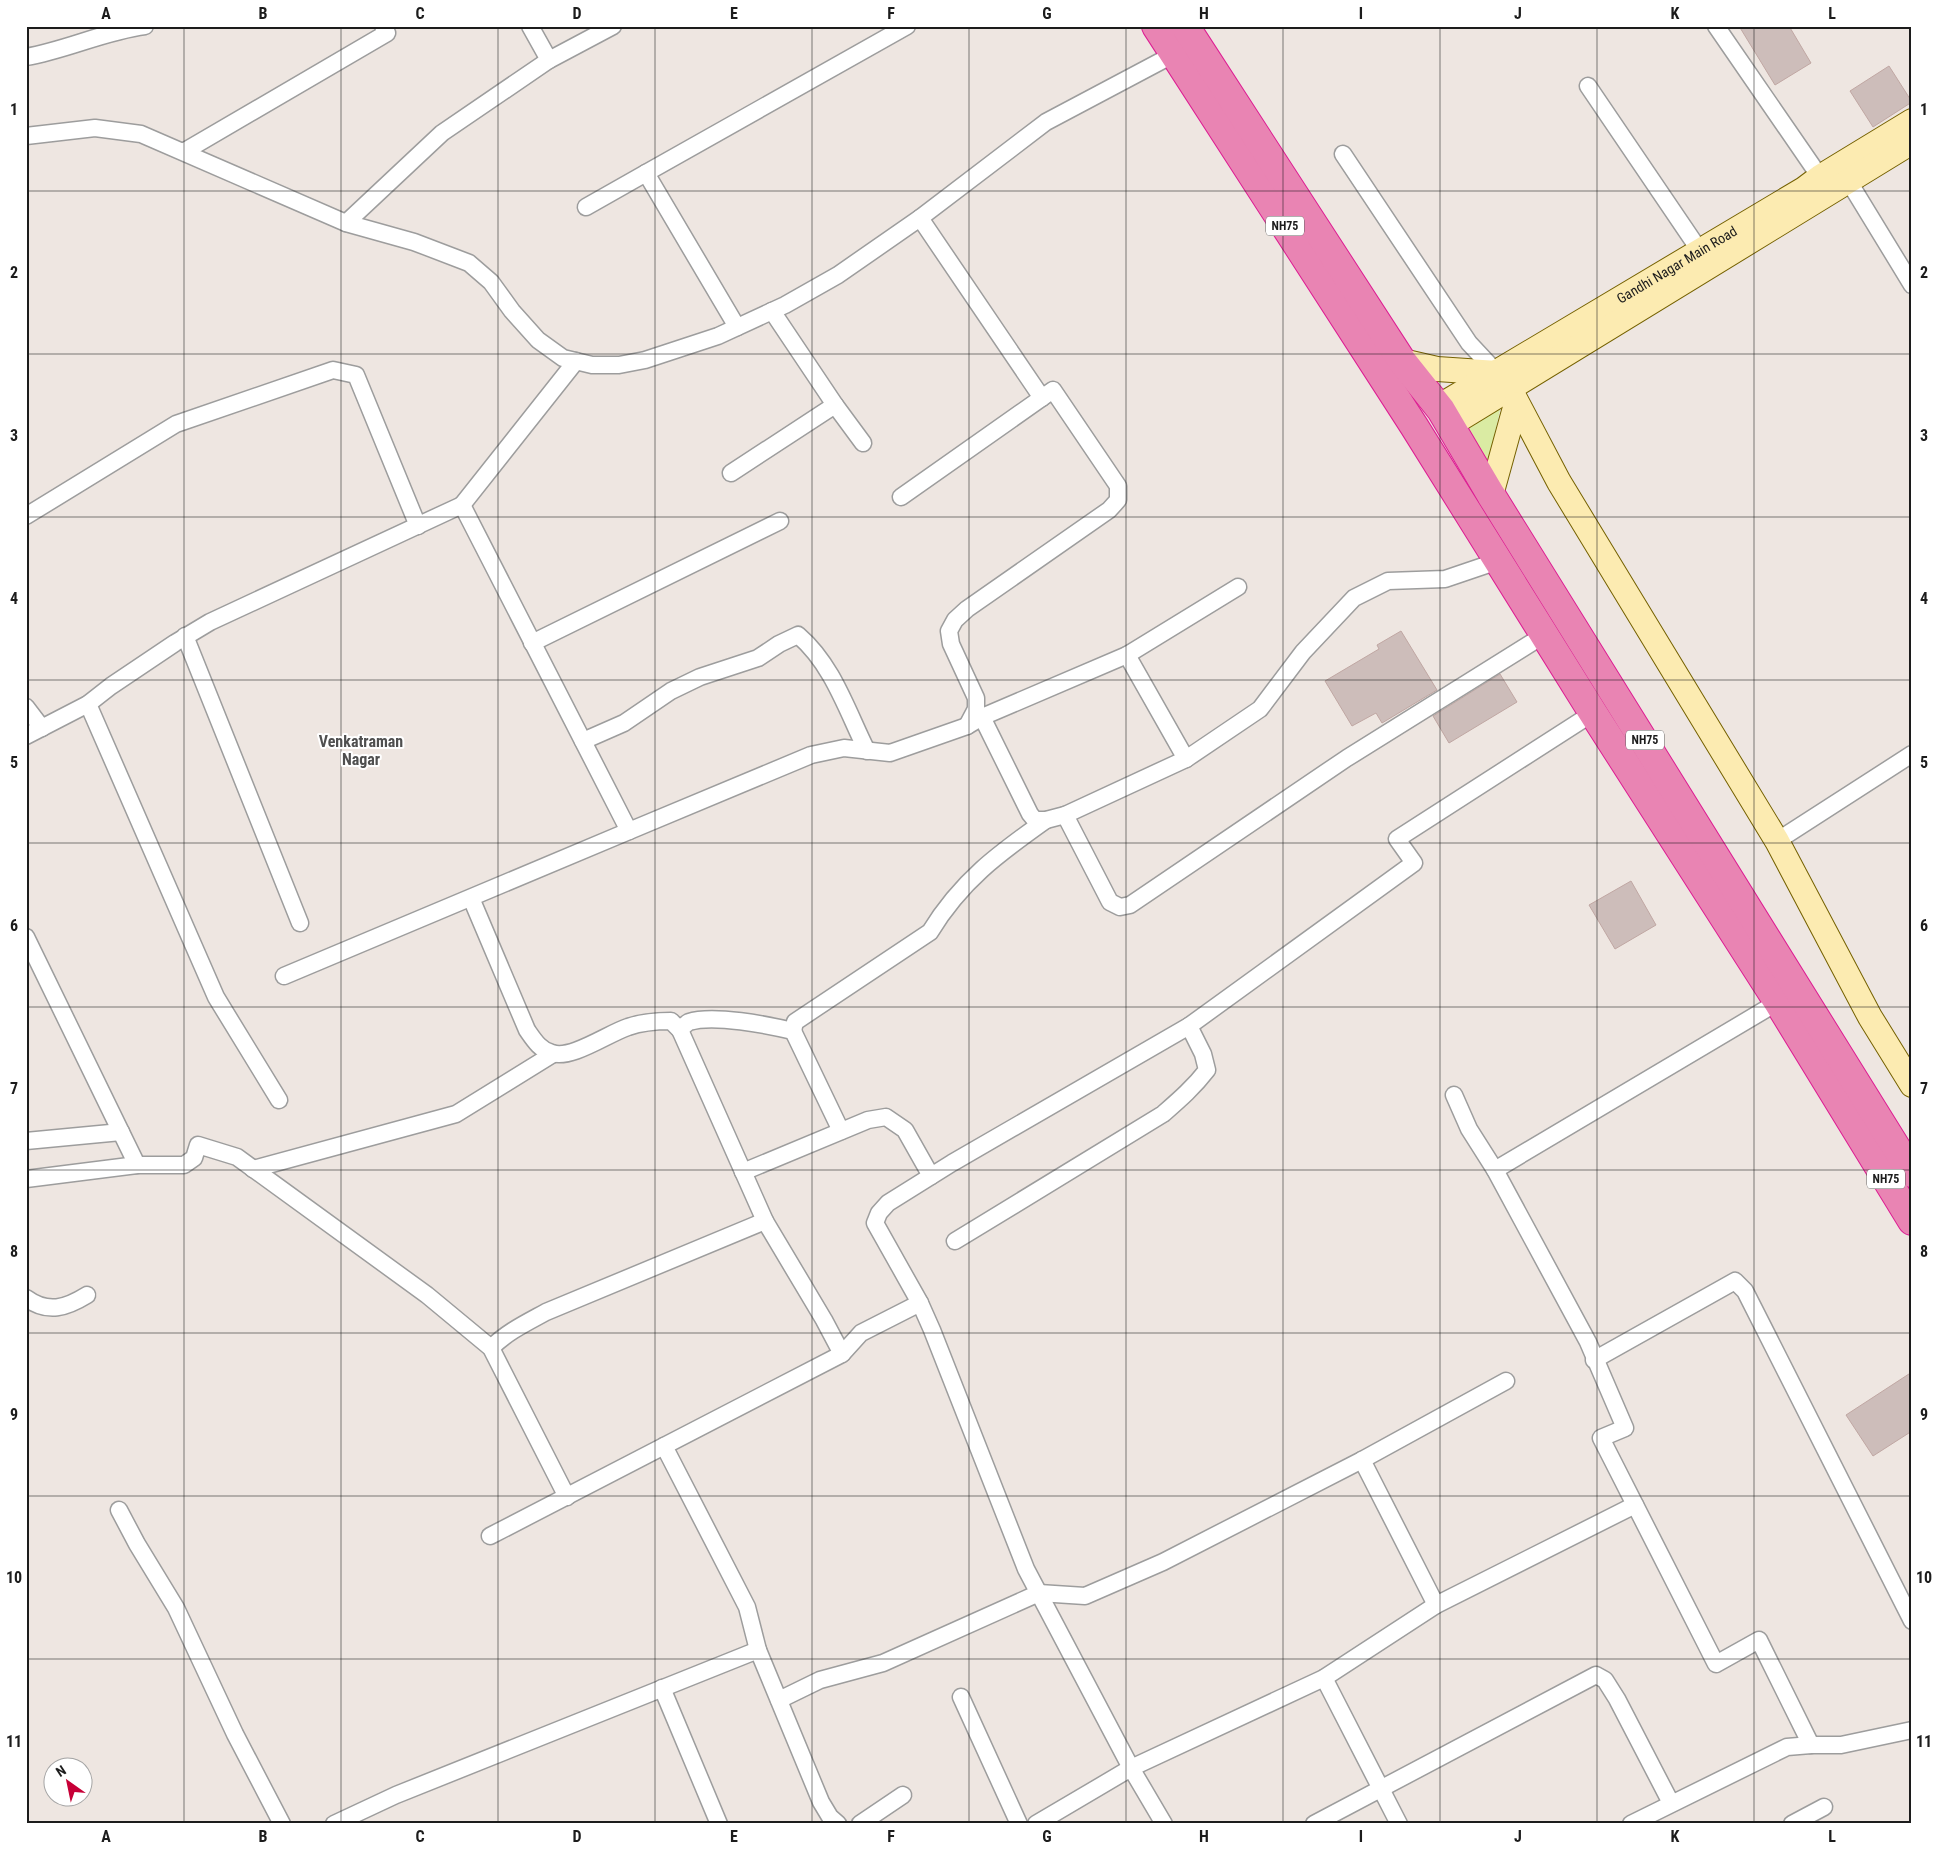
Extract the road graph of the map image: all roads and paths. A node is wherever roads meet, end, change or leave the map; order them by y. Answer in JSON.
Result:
{"nodes":[{"id":1,"x":146,"y":26,"type":"edge"},
{"id":2,"x":530,"y":26,"type":"edge"},
{"id":3,"x":613,"y":26,"type":"edge"},
{"id":4,"x":907,"y":26,"type":"edge"},
{"id":5,"x":1156,"y":26,"type":"edge"},
{"id":6,"x":1716,"y":26,"type":"edge"},
{"id":7,"x":126,"y":27,"type":"edge"},
{"id":8,"x":389,"y":28,"type":"edge"},
{"id":9,"x":1185,"y":41,"type":"edge"},
{"id":10,"x":26,"y":57,"type":"edge"},
{"id":11,"x":548,"y":60,"type":"junction"},
{"id":12,"x":1588,"y":86,"type":"dead end"},
{"id":13,"x":1912,"y":121,"type":"edge"},
{"id":14,"x":26,"y":136,"type":"edge"},
{"id":15,"x":1912,"y":142,"type":"edge"},
{"id":16,"x":185,"y":151,"type":"junction"},
{"id":17,"x":1343,"y":154,"type":"dead end"},
{"id":18,"x":646,"y":173,"type":"junction"},
{"id":19,"x":1836,"y":175,"type":"junction"},
{"id":20,"x":586,"y":207,"type":"dead end"},
{"id":21,"x":920,"y":218,"type":"junction"},
{"id":22,"x":346,"y":223,"type":"junction"},
{"id":23,"x":1700,"y":251,"type":"junction"},
{"id":24,"x":1912,"y":285,"type":"edge"},
{"id":25,"x":772,"y":311,"type":"junction"},
{"id":26,"x":737,"y":327,"type":"junction"},
{"id":27,"x":576,"y":361,"type":"junction"},
{"id":28,"x":1402,"y":361,"type":"junction"},
{"id":29,"x":1508,"y":389,"type":"junction"},
{"id":30,"x":1042,"y":398,"type":"junction"},
{"id":31,"x":834,"y":405,"type":"junction"},
{"id":32,"x":1443,"y":414,"type":"junction"},
{"id":33,"x":1414,"y":426,"type":"junction"},
{"id":34,"x":863,"y":443,"type":"dead end"},
{"id":35,"x":731,"y":473,"type":"dead end"},
{"id":36,"x":1491,"y":495,"type":"junction"},
{"id":37,"x":901,"y":496,"type":"dead end"},
{"id":38,"x":462,"y":506,"type":"junction"},
{"id":39,"x":26,"y":516,"type":"edge"},
{"id":40,"x":780,"y":521,"type":"dead end"},
{"id":41,"x":418,"y":526,"type":"junction"},
{"id":42,"x":1498,"y":561,"type":"junction"},
{"id":43,"x":1238,"y":587,"type":"dead end"},
{"id":44,"x":1544,"y":634,"type":"junction"},
{"id":45,"x":185,"y":636,"type":"junction"},
{"id":46,"x":532,"y":643,"type":"junction"},
{"id":47,"x":1127,"y":655,"type":"junction"},
{"id":48,"x":88,"y":704,"type":"junction"},
{"id":49,"x":26,"y":707,"type":"edge"},
{"id":50,"x":1593,"y":713,"type":"junction"},
{"id":51,"x":982,"y":717,"type":"junction"},
{"id":52,"x":967,"y":726,"type":"junction"},
{"id":53,"x":42,"y":728,"type":"junction"},
{"id":54,"x":26,"y":736,"type":"edge"},
{"id":55,"x":583,"y":741,"type":"junction"},
{"id":56,"x":867,"y":751,"type":"junction"},
{"id":57,"x":1912,"y":754,"type":"edge"},
{"id":58,"x":1186,"y":759,"type":"junction"},
{"id":59,"x":1065,"y":815,"type":"junction"},
{"id":60,"x":1046,"y":820,"type":"junction"},
{"id":61,"x":629,"y":831,"type":"junction"},
{"id":62,"x":1777,"y":841,"type":"junction"},
{"id":63,"x":471,"y":898,"type":"junction"},
{"id":64,"x":300,"y":923,"type":"dead end"},
{"id":65,"x":26,"y":937,"type":"edge"},
{"id":66,"x":284,"y":976,"type":"dead end"},
{"id":67,"x":1778,"y":1002,"type":"junction"},
{"id":68,"x":1189,"y":1026,"type":"junction"},
{"id":69,"x":680,"y":1030,"type":"junction"},
{"id":70,"x":793,"y":1031,"type":"junction"},
{"id":71,"x":553,"y":1054,"type":"junction"},
{"id":72,"x":1912,"y":1085,"type":"edge"},
{"id":73,"x":1454,"y":1095,"type":"dead end"},
{"id":74,"x":279,"y":1100,"type":"dead end"},
{"id":75,"x":841,"y":1131,"type":"junction"},
{"id":76,"x":121,"y":1132,"type":"junction"},
{"id":77,"x":26,"y":1141,"type":"edge"},
{"id":78,"x":137,"y":1165,"type":"junction"},
{"id":79,"x":253,"y":1168,"type":"junction"},
{"id":80,"x":1495,"y":1170,"type":"junction"},
{"id":81,"x":743,"y":1172,"type":"junction"},
{"id":82,"x":1912,"y":1173,"type":"edge"},
{"id":83,"x":931,"y":1176,"type":"junction"},
{"id":84,"x":26,"y":1179,"type":"edge"},
{"id":85,"x":765,"y":1221,"type":"junction"},
{"id":86,"x":1912,"y":1221,"type":"edge"},
{"id":87,"x":956,"y":1241,"type":"dead end"},
{"id":88,"x":88,"y":1295,"type":"dead end"},
{"id":89,"x":26,"y":1298,"type":"edge"},
{"id":90,"x":920,"y":1303,"type":"junction"},
{"id":91,"x":490,"y":1348,"type":"junction"},
{"id":92,"x":842,"y":1354,"type":"junction"},
{"id":93,"x":1594,"y":1360,"type":"junction"},
{"id":94,"x":1506,"y":1380,"type":"dead end"},
{"id":95,"x":664,"y":1446,"type":"junction"},
{"id":96,"x":1362,"y":1460,"type":"junction"},
{"id":97,"x":567,"y":1496,"type":"junction"},
{"id":98,"x":1635,"y":1505,"type":"junction"},
{"id":99,"x":119,"y":1510,"type":"dead end"},
{"id":100,"x":490,"y":1536,"type":"dead end"},
{"id":101,"x":1039,"y":1593,"type":"junction"},
{"id":102,"x":1436,"y":1605,"type":"junction"},
{"id":103,"x":1912,"y":1621,"type":"edge"},
{"id":104,"x":758,"y":1650,"type":"junction"},
{"id":105,"x":1324,"y":1678,"type":"junction"},
{"id":106,"x":662,"y":1688,"type":"junction"},
{"id":107,"x":961,"y":1697,"type":"dead end"},
{"id":108,"x":779,"y":1700,"type":"junction"},
{"id":109,"x":1912,"y":1730,"type":"edge"},
{"id":110,"x":1810,"y":1744,"type":"junction"},
{"id":111,"x":1131,"y":1768,"type":"junction"},
{"id":112,"x":1381,"y":1789,"type":"junction"},
{"id":113,"x":903,"y":1795,"type":"dead end"},
{"id":114,"x":1671,"y":1803,"type":"junction"},
{"id":115,"x":1824,"y":1808,"type":"dead end"},
{"id":116,"x":282,"y":1824,"type":"edge"},
{"id":117,"x":334,"y":1824,"type":"edge"},
{"id":118,"x":719,"y":1824,"type":"edge"},
{"id":119,"x":838,"y":1824,"type":"edge"},
{"id":120,"x":860,"y":1824,"type":"edge"},
{"id":121,"x":1019,"y":1824,"type":"edge"},
{"id":122,"x":1036,"y":1824,"type":"edge"},
{"id":123,"x":1164,"y":1824,"type":"edge"},
{"id":124,"x":1314,"y":1824,"type":"edge"},
{"id":125,"x":1399,"y":1824,"type":"edge"},
{"id":126,"x":1631,"y":1824,"type":"edge"},
{"id":127,"x":1792,"y":1824,"type":"edge"}],
"edges":[{"from":1,"to":7,"type":"street"},
{"from":2,"to":11,"type":"street"},
{"from":3,"to":11,"type":"street"},
{"from":4,"to":18,"type":"street"},
{"from":5,"to":9,"type":"highway","number":"NH75"},
{"from":6,"to":19,"type":"street"},
{"from":7,"to":10,"type":"street"},
{"from":8,"to":16,"type":"street"},
{"from":9,"to":21,"type":"street"},
{"from":9,"to":28,"type":"highway","number":"NH75"},
{"from":9,"to":33,"type":"highway","number":"NH75"},
{"from":11,"to":22,"type":"street"},
{"from":12,"to":23,"type":"street"},
{"from":13,"to":19,"type":"main road","name":"Gandhi Nagar Main Road"},
{"from":14,"to":16,"type":"street"},
{"from":15,"to":19,"type":"main road","name":"Gandhi Nagar Main Road"},
{"from":16,"to":22,"type":"street"},
{"from":17,"to":29,"type":"street"},
{"from":18,"to":20,"type":"street"},
{"from":18,"to":26,"type":"street"},
{"from":19,"to":23,"type":"main road","name":"Gandhi Nagar Main Road"},
{"from":19,"to":24,"type":"street"},
{"from":19,"to":29,"type":"main road","name":"Gandhi Nagar Main Road"},
{"from":21,"to":25,"type":"street"},
{"from":21,"to":30,"type":"street"},
{"from":22,"to":27,"type":"street"},
{"from":23,"to":29,"type":"main road","name":"Gandhi Nagar Main Road"},
{"from":25,"to":26,"type":"street"},
{"from":25,"to":31,"type":"street"},
{"from":26,"to":27,"type":"street"},
{"from":27,"to":38,"type":"street"},
{"from":28,"to":29,"type":"main road"},
{"from":28,"to":32,"type":"highway","number":"NH75"},
{"from":29,"to":32,"type":"main road","name":"Gandhi Nagar Main Road"},
{"from":29,"to":36,"type":"main road"},
{"from":29,"to":62,"type":"main road"},
{"from":30,"to":37,"type":"street"},
{"from":30,"to":52,"type":"street"},
{"from":31,"to":34,"type":"street"},
{"from":31,"to":35,"type":"street"},
{"from":32,"to":33,"type":"highway"},
{"from":32,"to":36,"type":"highway","number":"NH75"},
{"from":33,"to":42,"type":"highway","number":"NH75"},
{"from":36,"to":82,"type":"highway","number":"NH75"},
{"from":38,"to":41,"type":"street"},
{"from":38,"to":46,"type":"street"},
{"from":39,"to":41,"type":"street"},
{"from":40,"to":46,"type":"street"},
{"from":41,"to":45,"type":"street"},
{"from":42,"to":44,"type":"highway","number":"NH75"},
{"from":42,"to":58,"type":"street"},
{"from":43,"to":47,"type":"street"},
{"from":44,"to":50,"type":"highway","number":"NH75"},
{"from":44,"to":59,"type":"street"},
{"from":45,"to":48,"type":"street"},
{"from":45,"to":64,"type":"street"},
{"from":46,"to":55,"type":"street"},
{"from":47,"to":51,"type":"street"},
{"from":47,"to":58,"type":"street"},
{"from":48,"to":53,"type":"street"},
{"from":48,"to":74,"type":"street"},
{"from":49,"to":53,"type":"street"},
{"from":50,"to":67,"type":"highway","number":"NH75"},
{"from":50,"to":68,"type":"street"},
{"from":51,"to":52,"type":"street"},
{"from":51,"to":60,"type":"street"},
{"from":52,"to":56,"type":"street"},
{"from":53,"to":54,"type":"street"},
{"from":55,"to":56,"type":"street"},
{"from":55,"to":61,"type":"street"},
{"from":56,"to":61,"type":"street"},
{"from":57,"to":62,"type":"street"},
{"from":58,"to":59,"type":"street"},
{"from":59,"to":60,"type":"street"},
{"from":60,"to":70,"type":"street"},
{"from":61,"to":63,"type":"street"},
{"from":62,"to":72,"type":"main road"},
{"from":63,"to":66,"type":"street"},
{"from":63,"to":71,"type":"street"},
{"from":65,"to":76,"type":"street"},
{"from":67,"to":80,"type":"street"},
{"from":67,"to":86,"type":"highway","number":"NH75"},
{"from":68,"to":83,"type":"street"},
{"from":68,"to":87,"type":"street"},
{"from":69,"to":70,"type":"street"},
{"from":69,"to":71,"type":"street"},
{"from":69,"to":81,"type":"street"},
{"from":70,"to":75,"type":"street"},
{"from":71,"to":79,"type":"street"},
{"from":73,"to":80,"type":"street"},
{"from":75,"to":81,"type":"street"},
{"from":75,"to":83,"type":"street"},
{"from":76,"to":77,"type":"street"},
{"from":76,"to":78,"type":"street"},
{"from":78,"to":79,"type":"street"},
{"from":78,"to":84,"type":"street"},
{"from":79,"to":91,"type":"street"},
{"from":80,"to":93,"type":"street"},
{"from":81,"to":85,"type":"street"},
{"from":83,"to":90,"type":"street"},
{"from":85,"to":91,"type":"street"},
{"from":85,"to":92,"type":"street"},
{"from":88,"to":89,"type":"street"},
{"from":90,"to":92,"type":"street"},
{"from":90,"to":101,"type":"street"},
{"from":91,"to":97,"type":"street"},
{"from":92,"to":95,"type":"street"},
{"from":93,"to":98,"type":"street"},
{"from":93,"to":103,"type":"street"},
{"from":94,"to":96,"type":"street"},
{"from":95,"to":97,"type":"street"},
{"from":95,"to":104,"type":"street"},
{"from":96,"to":101,"type":"street"},
{"from":96,"to":102,"type":"street"},
{"from":97,"to":100,"type":"street"},
{"from":98,"to":102,"type":"street"},
{"from":98,"to":110,"type":"street"},
{"from":99,"to":116,"type":"street"},
{"from":101,"to":108,"type":"street"},
{"from":101,"to":111,"type":"street"},
{"from":102,"to":105,"type":"street"},
{"from":104,"to":106,"type":"street"},
{"from":104,"to":108,"type":"street"},
{"from":105,"to":111,"type":"street"},
{"from":105,"to":112,"type":"street"},
{"from":106,"to":117,"type":"street"},
{"from":106,"to":118,"type":"street"},
{"from":107,"to":121,"type":"street"},
{"from":108,"to":119,"type":"street"},
{"from":109,"to":110,"type":"street"},
{"from":110,"to":114,"type":"street"},
{"from":111,"to":122,"type":"street"},
{"from":111,"to":123,"type":"street"},
{"from":112,"to":114,"type":"street"},
{"from":112,"to":124,"type":"street"},
{"from":112,"to":125,"type":"street"},
{"from":113,"to":120,"type":"street"},
{"from":114,"to":126,"type":"street"},
{"from":115,"to":127,"type":"street"}]}
